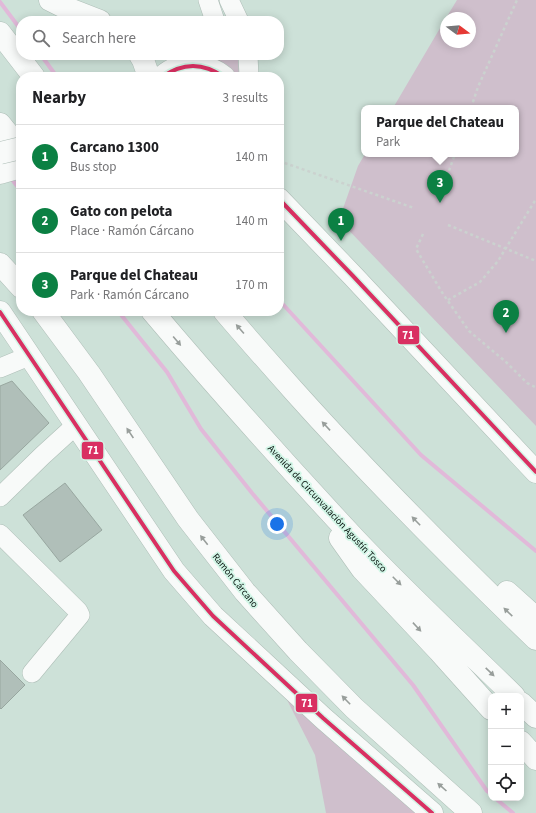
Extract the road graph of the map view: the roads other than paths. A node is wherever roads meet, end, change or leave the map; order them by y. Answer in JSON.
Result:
{"nodes":[{"id":1,"x":50,"y":0,"type":"edge"},
{"id":2,"x":208,"y":0,"type":"edge"},
{"id":3,"x":228,"y":0,"type":"edge"},
{"id":4,"x":87,"y":16,"type":"edge"},
{"id":5,"x":213,"y":16,"type":"edge"},
{"id":6,"x":236,"y":16,"type":"edge"},
{"id":7,"x":0,"y":33,"type":"edge"},
{"id":8,"x":16,"y":54,"type":"edge"},
{"id":9,"x":21,"y":60,"type":"edge"},
{"id":10,"x":143,"y":60,"type":"edge"},
{"id":11,"x":248,"y":60,"type":"edge"},
{"id":12,"x":195,"y":62,"type":"edge"},
{"id":13,"x":30,"y":72,"type":"edge"},
{"id":14,"x":147,"y":72,"type":"edge"},
{"id":15,"x":168,"y":72,"type":"edge"},
{"id":16,"x":218,"y":72,"type":"edge"},
{"id":17,"x":249,"y":72,"type":"edge"},
{"id":18,"x":0,"y":124,"type":"edge"},
{"id":19,"x":16,"y":143,"type":"edge"},
{"id":20,"x":16,"y":150,"type":"edge"},
{"id":21,"x":0,"y":153,"type":"edge"},
{"id":22,"x":16,"y":168,"type":"edge"},
{"id":23,"x":0,"y":172,"type":"edge"},
{"id":24,"x":284,"y":204,"type":"edge"},
{"id":25,"x":0,"y":264,"type":"edge"},
{"id":26,"x":16,"y":282,"type":"edge"},
{"id":27,"x":0,"y":312,"type":"edge"},
{"id":28,"x":47,"y":316,"type":"edge"},
{"id":29,"x":156,"y":316,"type":"edge"},
{"id":30,"x":228,"y":316,"type":"edge"},
{"id":31,"x":29,"y":356,"type":"junction"},
{"id":32,"x":0,"y":368,"type":"edge"},
{"id":33,"x":76,"y":425,"type":"junction"},
{"id":34,"x":288,"y":466,"type":"junction"},
{"id":35,"x":536,"y":472,"type":"edge"},
{"id":36,"x":0,"y":497,"type":"edge"},
{"id":37,"x":0,"y":534,"type":"edge"},
{"id":38,"x":432,"y":537,"type":"junction"},
{"id":39,"x":536,"y":618,"type":"edge"},
{"id":40,"x":536,"y":639,"type":"edge"},
{"id":41,"x":32,"y":673,"type":"dead end"},
{"id":42,"x":511,"y":693,"type":"edge"},
{"id":43,"x":488,"y":706,"type":"edge"},
{"id":44,"x":524,"y":706,"type":"edge"},
{"id":45,"x":536,"y":717,"type":"edge"},
{"id":46,"x":524,"y":745,"type":"edge"},
{"id":47,"x":536,"y":759,"type":"edge"},
{"id":48,"x":432,"y":813,"type":"edge"},
{"id":49,"x":471,"y":813,"type":"edge"}],
"edges":[{"from":1,"to":4,"type":"main road"},
{"from":2,"to":5,"type":"street"},
{"from":3,"to":6,"type":"street"},
{"from":7,"to":8,"type":"main road"},
{"from":9,"to":13,"type":"main road"},
{"from":10,"to":14,"type":"main road"},
{"from":11,"to":17,"type":"street"},
{"from":12,"to":15,"type":"main road"},
{"from":12,"to":16,"type":"main road"},
{"from":18,"to":19,"type":"main road"},
{"from":20,"to":21,"type":"main road","bridge":true},
{"from":22,"to":23,"type":"main road"},
{"from":24,"to":35,"type":"main road"},
{"from":25,"to":26,"type":"main road"},
{"from":27,"to":31,"type":"main road"},
{"from":49,"to":28,"type":"main road","name":"Ramón Cárcano","one_way":true},
{"from":29,"to":34,"type":"main road","name":"Avenida de Circunvalación Agustín Tosco","one_way":true},
{"from":38,"to":30,"type":"main road","one_way":true},
{"from":31,"to":32,"type":"street"},
{"from":31,"to":33,"type":"main road"},
{"from":33,"to":36,"type":"street"},
{"from":33,"to":48,"type":"main road"},
{"from":34,"to":42,"type":"main road","name":"Avenida de Circunvalación Agustín Tosco","one_way":true},
{"from":34,"to":43,"type":"main road","one_way":true},
{"from":37,"to":41,"type":"street"},
{"from":38,"to":39,"type":"main road"},
{"from":40,"to":38,"type":"main road","one_way":true},
{"from":44,"to":45,"type":"main road"},
{"from":46,"to":47,"type":"main road"}]}
